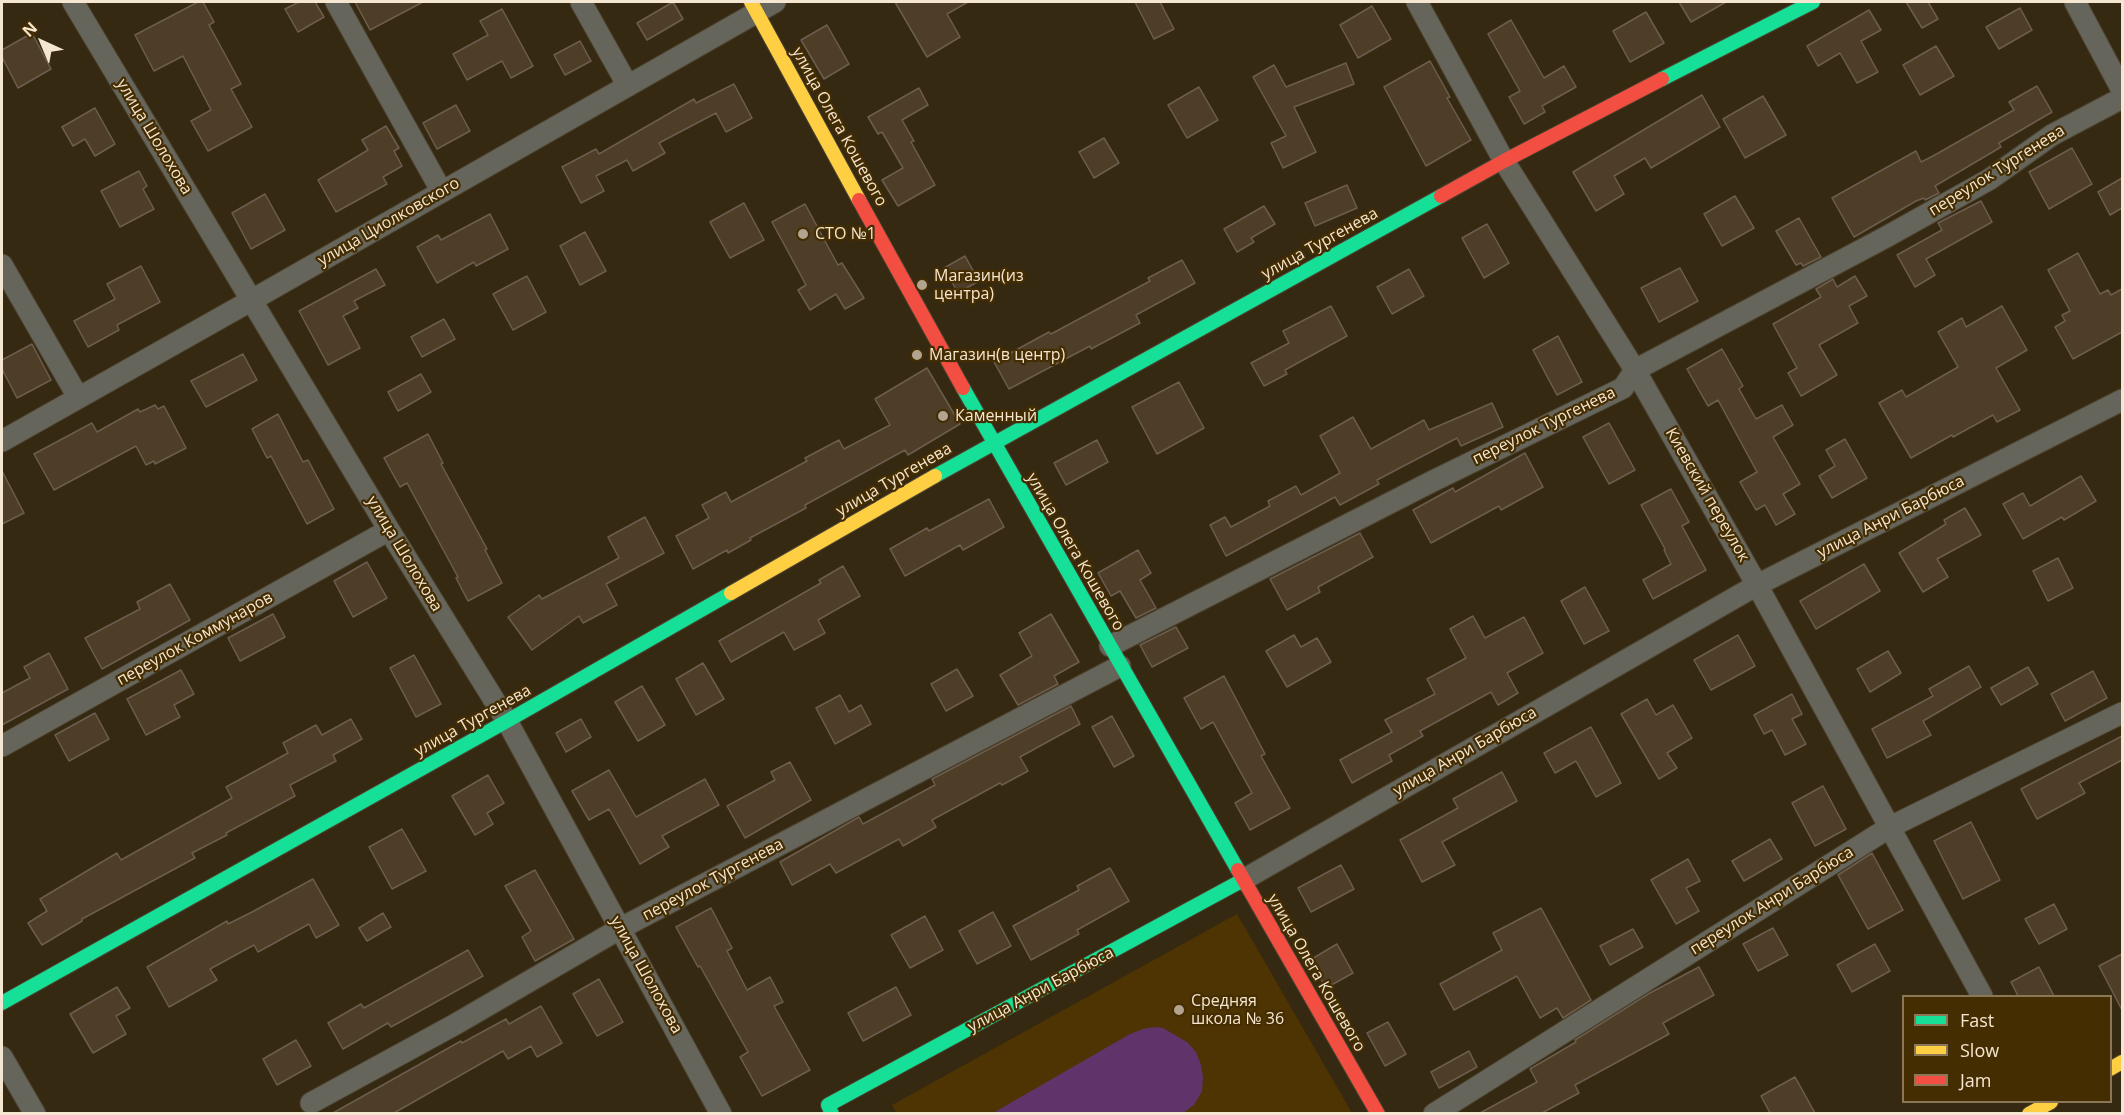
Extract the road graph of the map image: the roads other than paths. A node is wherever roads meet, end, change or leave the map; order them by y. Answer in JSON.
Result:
{"nodes":[{"id":1,"x":73,"y":2,"type":"edge"},
{"id":2,"x":336,"y":2,"type":"edge"},
{"id":3,"x":581,"y":2,"type":"edge"},
{"id":4,"x":1417,"y":2,"type":"edge"},
{"id":5,"x":1813,"y":2,"type":"edge"},
{"id":6,"x":2075,"y":2,"type":"edge"},
{"id":7,"x":761,"y":5,"type":"edge"},
{"id":8,"x":628,"y":86,"type":"junction"},
{"id":9,"x":2122,"y":90,"type":"edge"},
{"id":10,"x":2122,"y":98,"type":"edge"},
{"id":11,"x":1504,"y":161,"type":"junction"},
{"id":12,"x":442,"y":192,"type":"junction"},
{"id":13,"x":2,"y":265,"type":"edge"},
{"id":14,"x":252,"y":300,"type":"junction"},
{"id":15,"x":1635,"y":370,"type":"junction"},
{"id":16,"x":78,"y":397,"type":"junction"},
{"id":17,"x":2122,"y":400,"type":"edge"},
{"id":18,"x":2,"y":441,"type":"edge"},
{"id":19,"x":993,"y":442,"type":"junction"},
{"id":20,"x":389,"y":530,"type":"junction"},
{"id":21,"x":1757,"y":585,"type":"junction"},
{"id":22,"x":1110,"y":646,"type":"junction"},
{"id":23,"x":1120,"y":666,"type":"junction"},
{"id":24,"x":2122,"y":713,"type":"edge"},
{"id":25,"x":507,"y":721,"type":"junction"},
{"id":26,"x":2,"y":746,"type":"edge"},
{"id":27,"x":1890,"y":826,"type":"junction"},
{"id":28,"x":1243,"y":880,"type":"junction"},
{"id":29,"x":621,"y":928,"type":"junction"},
{"id":30,"x":1981,"y":995,"type":"edge"},
{"id":31,"x":2,"y":1003,"type":"edge"},
{"id":32,"x":2,"y":1057,"type":"edge"},
{"id":33,"x":311,"y":1103,"type":"dead end"},
{"id":34,"x":824,"y":1111,"type":"edge"},
{"id":35,"x":35,"y":1113,"type":"edge"},
{"id":36,"x":722,"y":1113,"type":"edge"},
{"id":37,"x":1378,"y":1113,"type":"edge"},
{"id":38,"x":1434,"y":1113,"type":"edge"}],
"edges":[{"from":1,"to":14,"type":"street","name":"улица Шолохова"},
{"from":2,"to":12,"type":"street"},
{"from":3,"to":8,"type":"street"},
{"from":4,"to":11,"type":"street","name":"Киевский переулок"},
{"from":5,"to":11,"type":"street","name":"улица Тургенева"},
{"from":6,"to":9,"type":"street"},
{"from":7,"to":8,"type":"street","name":"улица Циолковского"},
{"from":7,"to":19,"type":"street","name":"улица Олега Кошевого"},
{"from":8,"to":12,"type":"street","name":"улица Циолковского"},
{"from":10,"to":15,"type":"street","name":"переулок Тургенева"},
{"from":11,"to":15,"type":"street","name":"Киевский переулок"},
{"from":11,"to":19,"type":"street","name":"улица Тургенева"},
{"from":12,"to":14,"type":"street","name":"улица Циолковского"},
{"from":13,"to":16,"type":"street"},
{"from":14,"to":16,"type":"street","name":"улица Циолковского"},
{"from":14,"to":20,"type":"street","name":"улица Шолохова"},
{"from":15,"to":21,"type":"street","name":"Киевский переулок"},
{"from":15,"to":22,"type":"street","name":"переулок Тургенева"},
{"from":16,"to":18,"type":"street","name":"улица Циолковского"},
{"from":17,"to":21,"type":"street","name":"улица Анри Барбюса"},
{"from":19,"to":22,"type":"street","name":"улица Олега Кошевого"},
{"from":19,"to":25,"type":"street","name":"улица Тургенева"},
{"from":20,"to":25,"type":"street","name":"улица Шолохова"},
{"from":20,"to":26,"type":"street","name":"переулок Коммунаров"},
{"from":21,"to":27,"type":"street","name":"Киевский переулок"},
{"from":21,"to":28,"type":"street","name":"улица Анри Барбюса"},
{"from":22,"to":23,"type":"street","name":"улица Олега Кошевого"},
{"from":23,"to":28,"type":"street","name":"улица Олега Кошевого"},
{"from":23,"to":29,"type":"street","name":"переулок Тургенева"},
{"from":24,"to":27,"type":"street","name":"переулок Анри Барбюса"},
{"from":25,"to":29,"type":"street","name":"улица Шолохова"},
{"from":25,"to":31,"type":"street","name":"улица Тургенева"},
{"from":27,"to":30,"type":"street","name":"Киевский переулок"},
{"from":27,"to":38,"type":"street","name":"переулок Анри Барбюса"},
{"from":28,"to":34,"type":"street","name":"улица Анри Барбюса"},
{"from":28,"to":37,"type":"street","name":"улица Олега Кошевого"},
{"from":29,"to":33,"type":"street","name":"переулок Тургенева"},
{"from":29,"to":36,"type":"street","name":"улица Шолохова"},
{"from":32,"to":35,"type":"street"}]}
